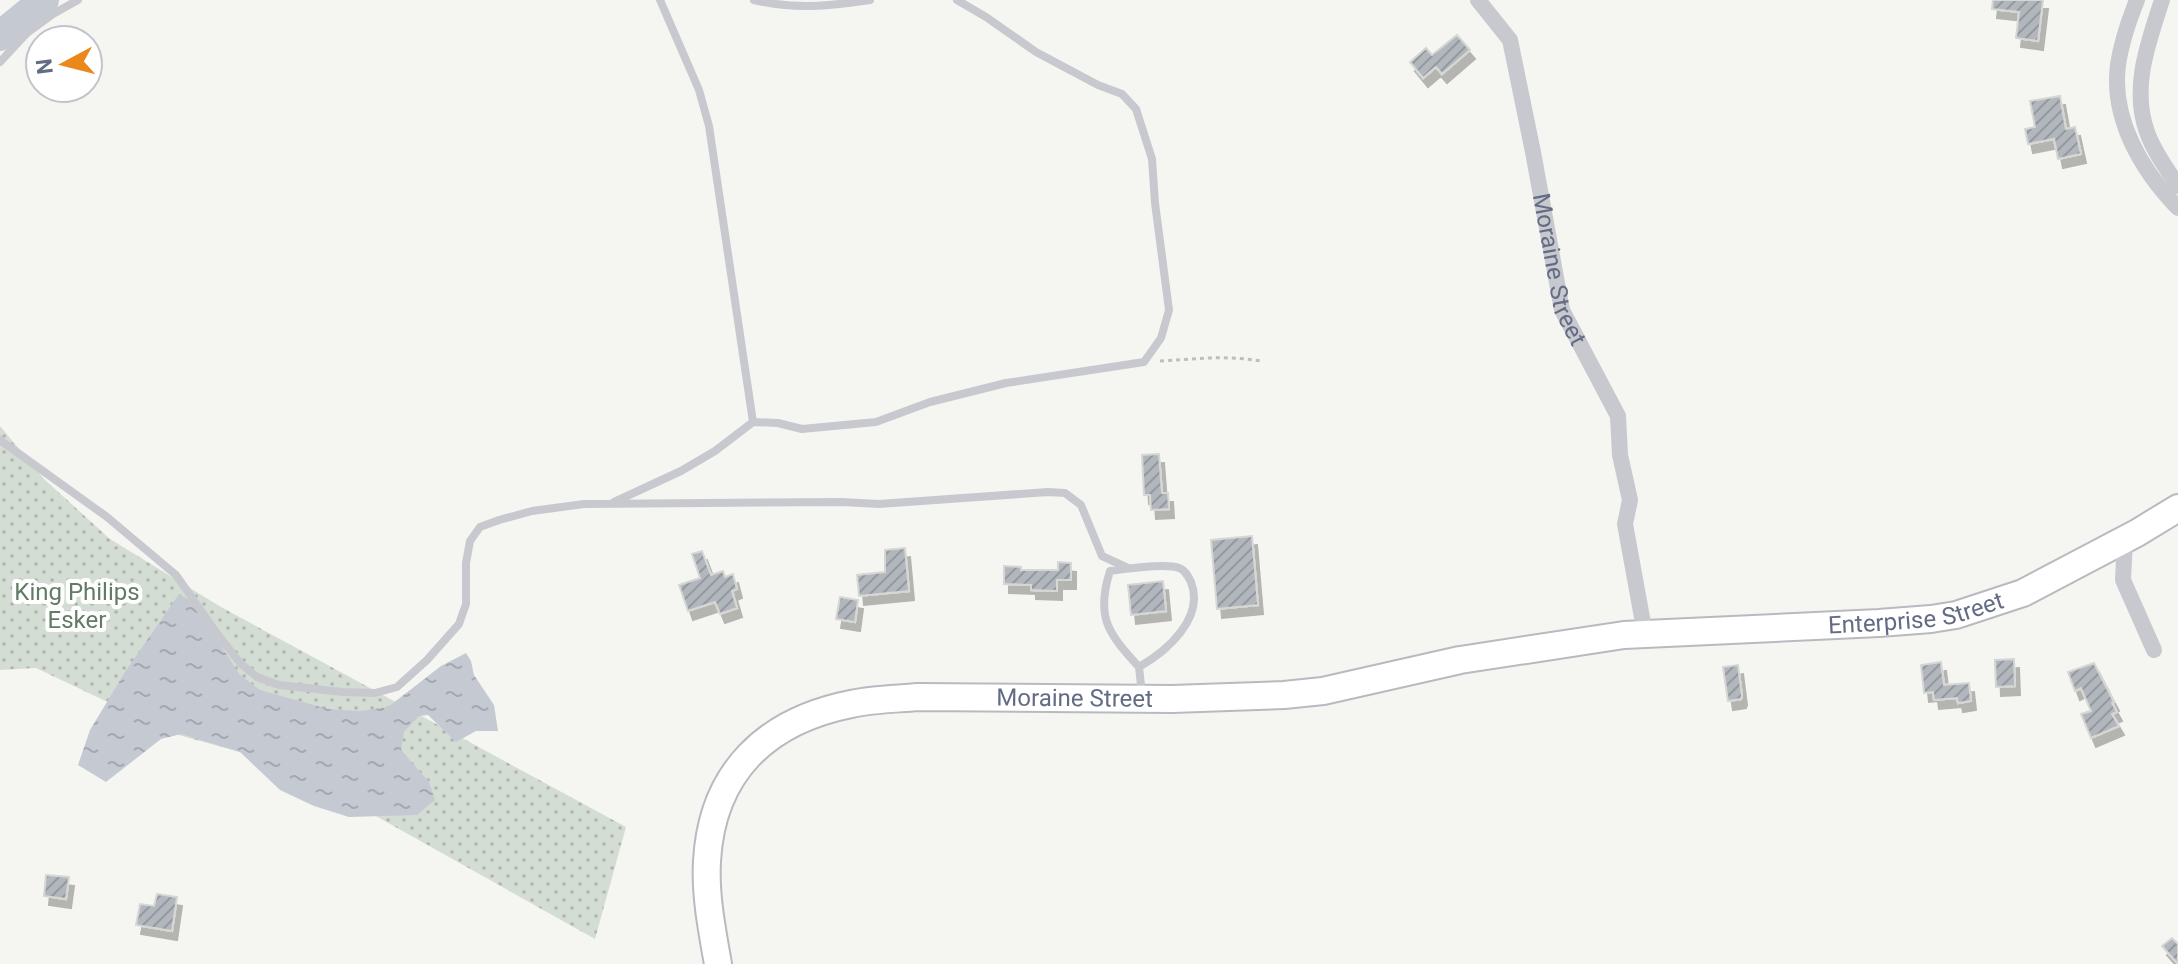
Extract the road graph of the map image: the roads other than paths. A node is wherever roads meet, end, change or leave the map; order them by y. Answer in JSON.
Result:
{"nodes":[{"id":1,"x":78,"y":0,"type":"edge"},
{"id":2,"x":660,"y":0,"type":"edge"},
{"id":3,"x":754,"y":0,"type":"edge"},
{"id":4,"x":870,"y":0,"type":"edge"},
{"id":5,"x":957,"y":0,"type":"edge"},
{"id":6,"x":1478,"y":0,"type":"edge"},
{"id":7,"x":2137,"y":0,"type":"edge"},
{"id":8,"x":2162,"y":0,"type":"edge"},
{"id":9,"x":0,"y":62,"type":"edge"},
{"id":10,"x":2119,"y":100,"type":"junction"},
{"id":11,"x":2140,"y":100,"type":"junction"},
{"id":12,"x":2178,"y":186,"type":"edge"},
{"id":13,"x":2178,"y":208,"type":"edge"},
{"id":14,"x":753,"y":422,"type":"junction"},
{"id":15,"x":0,"y":440,"type":"edge"},
{"id":16,"x":610,"y":504,"type":"junction"},
{"id":17,"x":2178,"y":508,"type":"edge"},
{"id":18,"x":2125,"y":539,"type":"junction"},
{"id":19,"x":1128,"y":568,"type":"junction"},
{"id":20,"x":1637,"y":634,"type":"junction"},
{"id":21,"x":2154,"y":650,"type":"dead end"},
{"id":22,"x":1139,"y":667,"type":"junction"},
{"id":23,"x":1142,"y":699,"type":"junction"},
{"id":24,"x":718,"y":964,"type":"edge"}],
"edges":[{"from":1,"to":9,"type":"lane"},
{"from":2,"to":14,"type":"lane"},
{"from":3,"to":4,"type":"lane"},
{"from":5,"to":14,"type":"lane"},
{"from":6,"to":20,"type":"street","name":"Moraine Street"},
{"from":7,"to":10,"type":"street"},
{"from":8,"to":11,"type":"street"},
{"from":10,"to":11,"type":"street"},
{"from":10,"to":13,"type":"street"},
{"from":11,"to":12,"type":"street"},
{"from":14,"to":16,"type":"lane"},
{"from":15,"to":16,"type":"lane"},
{"from":16,"to":19,"type":"lane"},
{"from":17,"to":18,"type":"main road","name":"Enterprise Street"},
{"from":18,"to":20,"type":"main road","name":"Enterprise Street"},
{"from":18,"to":21,"type":"street"},
{"from":19,"to":22,"type":"lane"},
{"from":19,"to":22,"type":"lane"},
{"from":20,"to":23,"type":"main road","name":"Moraine Street"},
{"from":22,"to":23,"type":"lane"},
{"from":23,"to":24,"type":"main road","name":"Moraine Street"}]}
